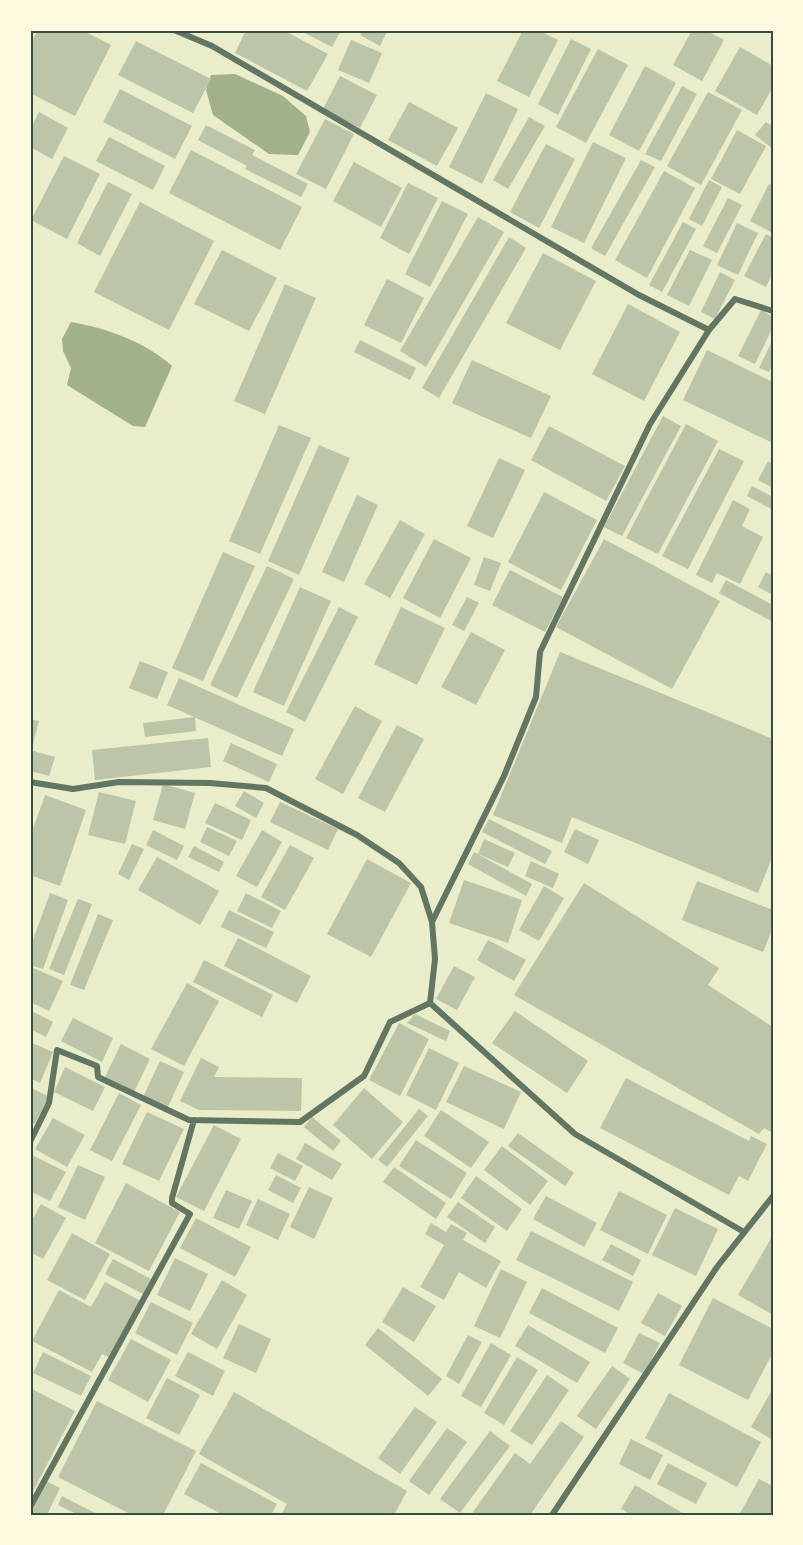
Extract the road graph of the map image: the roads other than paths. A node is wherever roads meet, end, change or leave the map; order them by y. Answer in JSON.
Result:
{"nodes":[{"id":1,"x":174,"y":30,"type":"edge"},
{"id":2,"x":773,"y":311,"type":"edge"},
{"id":3,"x":709,"y":330,"type":"junction"},
{"id":4,"x":30,"y":782,"type":"edge"},
{"id":5,"x":432,"y":922,"type":"junction"},
{"id":6,"x":430,"y":1003,"type":"junction"},
{"id":7,"x":194,"y":1120,"type":"junction"},
{"id":8,"x":30,"y":1142,"type":"edge"},
{"id":9,"x":773,"y":1196,"type":"edge"},
{"id":10,"x":744,"y":1232,"type":"junction"},
{"id":11,"x":30,"y":1507,"type":"edge"},
{"id":12,"x":552,"y":1515,"type":"edge"}],
"edges":[{"from":1,"to":3,"type":"street"},
{"from":2,"to":3,"type":"street"},
{"from":3,"to":5,"type":"street"},
{"from":4,"to":5,"type":"street"},
{"from":5,"to":6,"type":"street"},
{"from":6,"to":7,"type":"street"},
{"from":6,"to":10,"type":"street"},
{"from":7,"to":8,"type":"street"},
{"from":7,"to":11,"type":"street"},
{"from":9,"to":10,"type":"street"},
{"from":10,"to":12,"type":"street"}]}
